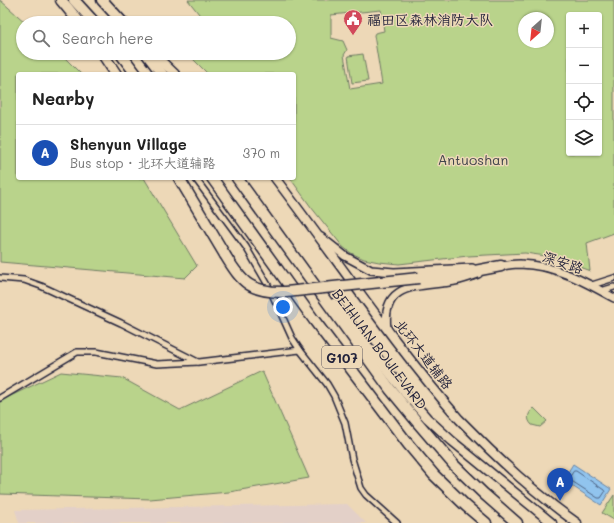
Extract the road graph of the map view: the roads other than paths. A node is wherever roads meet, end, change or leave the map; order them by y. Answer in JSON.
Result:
{"nodes":[{"id":1,"x":61,"y":0,"type":"edge"},
{"id":2,"x":74,"y":0,"type":"edge"},
{"id":3,"x":102,"y":0,"type":"edge"},
{"id":4,"x":74,"y":16,"type":"edge"},
{"id":5,"x":89,"y":16,"type":"edge"},
{"id":6,"x":116,"y":16,"type":"edge"},
{"id":7,"x":107,"y":60,"type":"edge"},
{"id":8,"x":125,"y":60,"type":"edge"},
{"id":9,"x":151,"y":60,"type":"edge"},
{"id":10,"x":160,"y":60,"type":"edge"},
{"id":11,"x":115,"y":72,"type":"edge"},
{"id":12,"x":134,"y":72,"type":"edge"},
{"id":13,"x":160,"y":72,"type":"edge"},
{"id":14,"x":173,"y":72,"type":"edge"},
{"id":15,"x":180,"y":180,"type":"edge"},
{"id":16,"x":196,"y":180,"type":"edge"},
{"id":17,"x":213,"y":180,"type":"edge"},
{"id":18,"x":238,"y":180,"type":"edge"},
{"id":19,"x":277,"y":180,"type":"edge"},
{"id":20,"x":276,"y":232,"type":"junction"},
{"id":21,"x":319,"y":235,"type":"junction"},
{"id":22,"x":501,"y":266,"type":"junction"},
{"id":23,"x":0,"y":278,"type":"edge"},
{"id":24,"x":614,"y":278,"type":"edge"},
{"id":25,"x":592,"y":286,"type":"junction"},
{"id":26,"x":614,"y":286,"type":"edge"},
{"id":27,"x":601,"y":291,"type":"junction"},
{"id":28,"x":614,"y":298,"type":"edge"},
{"id":29,"x":387,"y":328,"type":"junction"},
{"id":30,"x":300,"y":350,"type":"junction"},
{"id":31,"x":199,"y":362,"type":"junction"},
{"id":32,"x":0,"y":398,"type":"edge"},
{"id":33,"x":397,"y":523,"type":"edge"},
{"id":34,"x":486,"y":523,"type":"edge"},
{"id":35,"x":516,"y":523,"type":"edge"},
{"id":36,"x":552,"y":523,"type":"edge"},
{"id":37,"x":577,"y":523,"type":"edge"}],
"edges":[{"from":1,"to":4,"type":"highway"},
{"from":2,"to":5,"type":"highway"},
{"from":3,"to":6,"type":"highway"},
{"from":7,"to":11,"type":"highway"},
{"from":8,"to":12,"type":"highway"},
{"from":9,"to":13,"type":"highway"},
{"from":10,"to":14,"type":"main road"},
{"from":15,"to":22,"type":"highway","bridge":true},
{"from":16,"to":30,"type":"street"},
{"from":17,"to":34,"type":"highway","number":"G107"},
{"from":18,"to":20,"type":"highway","name":"BEIHUAN BOULEVARD","number":"G107"},
{"from":19,"to":21,"type":"main road","name":"北环大道辅路"},
{"from":20,"to":35,"type":"highway","name":"BEIHUAN BOULEVARD","number":"G107"},
{"from":20,"to":36,"type":"main road"},
{"from":21,"to":22,"type":"street"},
{"from":21,"to":29,"type":"main road","name":"北环大道辅路"},
{"from":22,"to":25,"type":"street","name":"深安路"},
{"from":22,"to":29,"type":"street"},
{"from":23,"to":31,"type":"street"},
{"from":24,"to":25,"type":"street"},
{"from":25,"to":27,"type":"street","name":"深安路"},
{"from":26,"to":27,"type":"street"},
{"from":27,"to":28,"type":"street","name":"深安路"},
{"from":29,"to":37,"type":"main road","name":"北环大道辅路"},
{"from":30,"to":31,"type":"street"},
{"from":30,"to":33,"type":"street"},
{"from":31,"to":32,"type":"street"}]}
